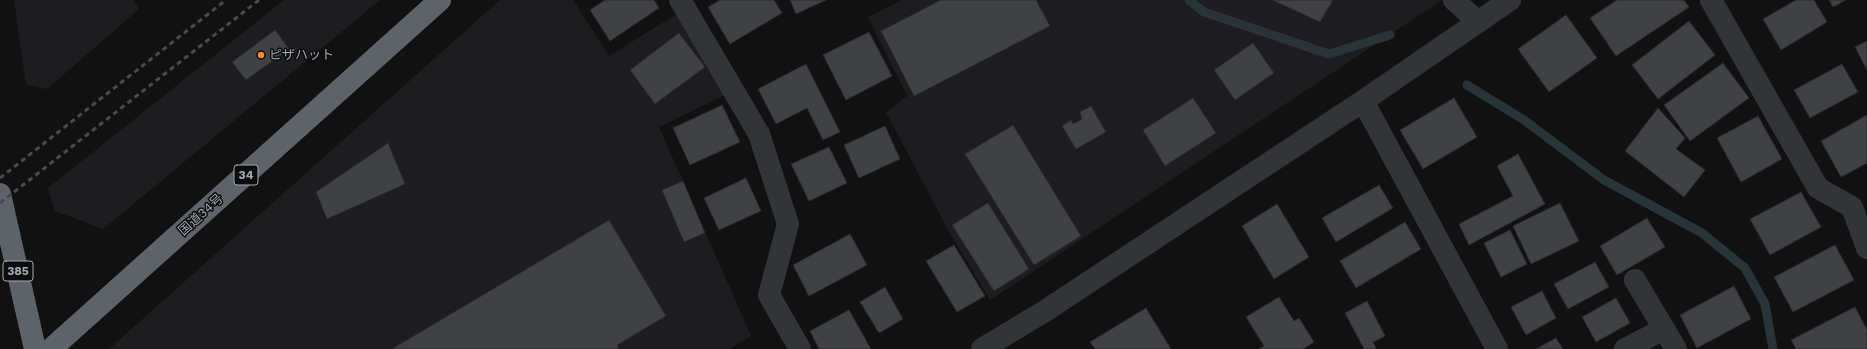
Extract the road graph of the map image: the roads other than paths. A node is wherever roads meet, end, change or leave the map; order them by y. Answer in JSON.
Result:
{"nodes":[{"id":1,"x":440,"y":0,"type":"edge"},
{"id":2,"x":680,"y":0,"type":"edge"},
{"id":3,"x":1454,"y":0,"type":"edge"},
{"id":4,"x":1510,"y":0,"type":"edge"},
{"id":5,"x":1711,"y":0,"type":"edge"},
{"id":6,"x":1478,"y":22,"type":"junction"},
{"id":7,"x":1363,"y":101,"type":"junction"},
{"id":8,"x":0,"y":194,"type":"edge"},
{"id":9,"x":1867,"y":248,"type":"edge"},
{"id":10,"x":1635,"y":280,"type":"dead end"},
{"id":11,"x":1664,"y":329,"type":"junction"},
{"id":12,"x":36,"y":349,"type":"edge"},
{"id":13,"x":51,"y":349,"type":"edge"},
{"id":14,"x":800,"y":349,"type":"edge"},
{"id":15,"x":982,"y":349,"type":"edge"},
{"id":16,"x":1497,"y":349,"type":"edge"},
{"id":17,"x":1625,"y":349,"type":"edge"},
{"id":18,"x":1676,"y":349,"type":"edge"}],
"edges":[{"from":1,"to":13,"type":"highway","name":"国道34号","number":"34"},
{"from":2,"to":14,"type":"street"},
{"from":3,"to":6,"type":"street"},
{"from":4,"to":6,"type":"street"},
{"from":5,"to":9,"type":"street"},
{"from":6,"to":7,"type":"street"},
{"from":7,"to":15,"type":"street"},
{"from":7,"to":16,"type":"street"},
{"from":8,"to":12,"type":"highway","number":"385"},
{"from":10,"to":11,"type":"street"},
{"from":11,"to":17,"type":"street"},
{"from":11,"to":18,"type":"street"}]}
